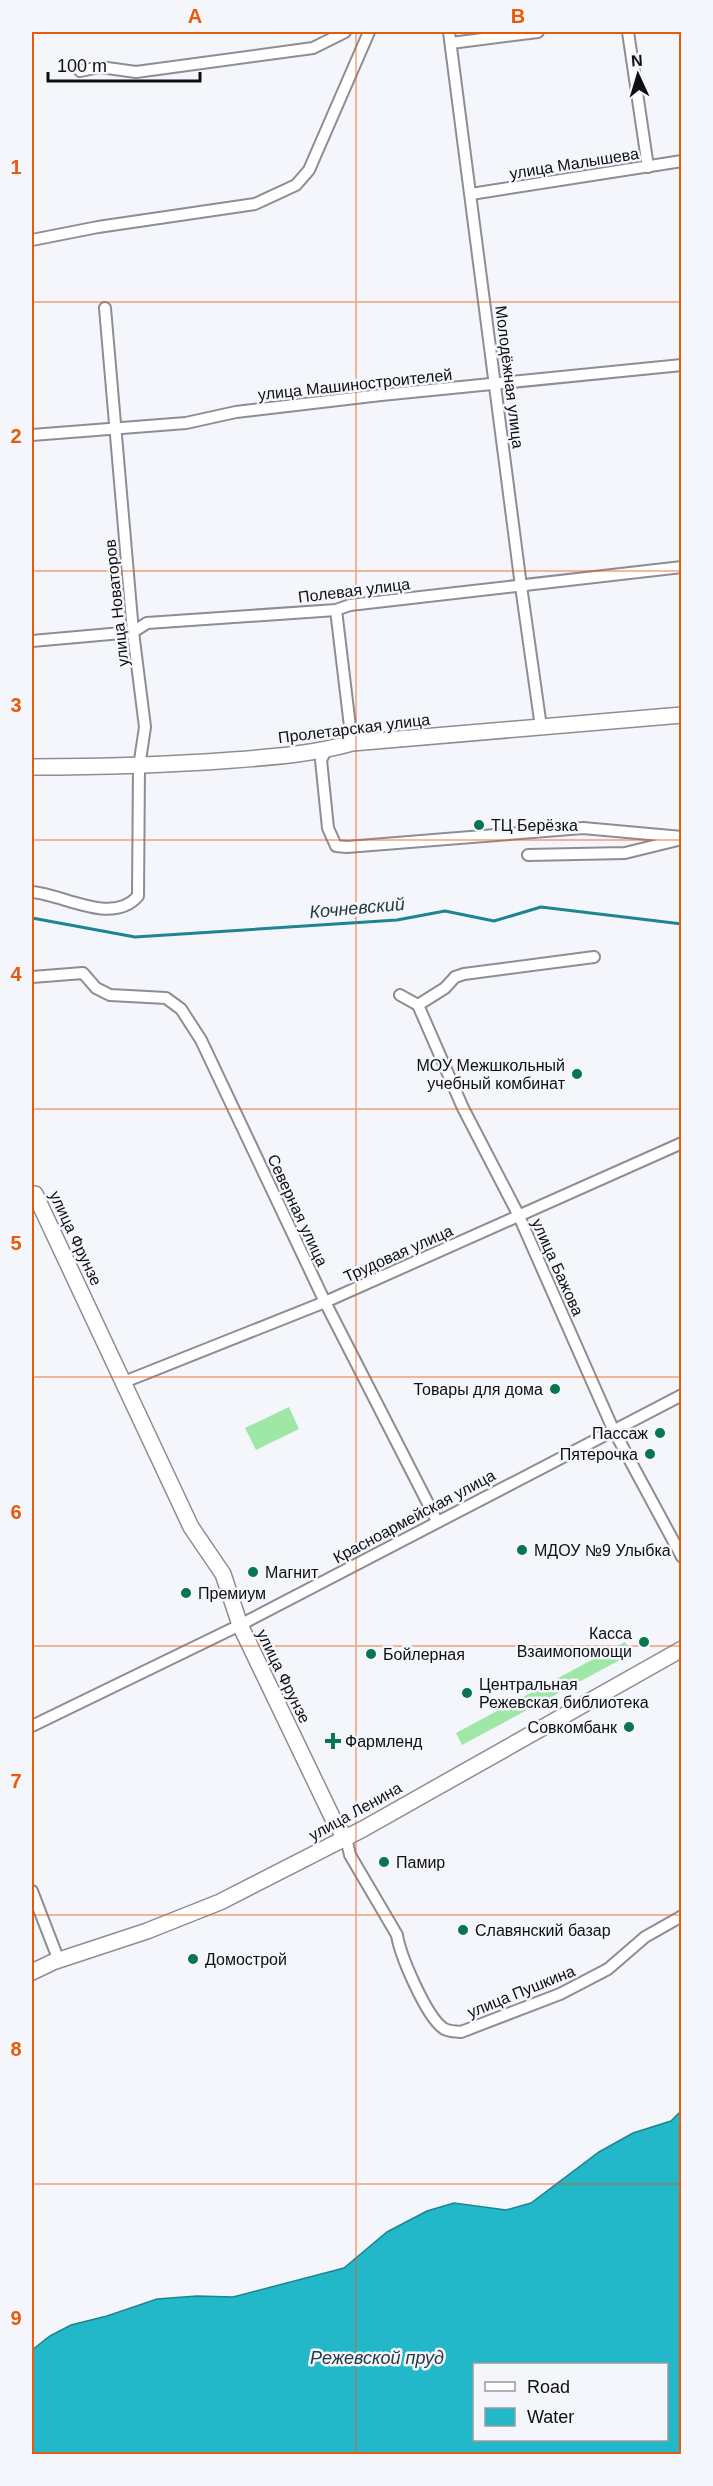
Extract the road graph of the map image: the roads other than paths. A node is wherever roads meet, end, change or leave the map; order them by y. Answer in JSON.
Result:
{"nodes":[{"id":1,"x":345,"y":32,"type":"edge"},
{"id":2,"x":369,"y":32,"type":"edge"},
{"id":3,"x":538,"y":32,"type":"edge"},
{"id":4,"x":628,"y":32,"type":"edge"},
{"id":5,"x":450,"y":37,"type":"edge"},
{"id":6,"x":80,"y":71,"type":"dead end"},
{"id":7,"x":681,"y":161,"type":"edge"},
{"id":8,"x":648,"y":167,"type":"junction"},
{"id":9,"x":471,"y":194,"type":"junction"},
{"id":10,"x":32,"y":240,"type":"edge"},
{"id":11,"x":105,"y":308,"type":"dead end"},
{"id":12,"x":681,"y":365,"type":"edge"},
{"id":13,"x":496,"y":384,"type":"junction"},
{"id":14,"x":115,"y":427,"type":"junction"},
{"id":15,"x":32,"y":435,"type":"edge"},
{"id":16,"x":681,"y":567,"type":"edge"},
{"id":17,"x":520,"y":586,"type":"junction"},
{"id":18,"x":336,"y":610,"type":"junction"},
{"id":19,"x":133,"y":632,"type":"junction"},
{"id":20,"x":32,"y":641,"type":"edge"},
{"id":21,"x":681,"y":715,"type":"edge"},
{"id":22,"x":541,"y":727,"type":"junction"},
{"id":23,"x":352,"y":743,"type":"junction"},
{"id":24,"x":326,"y":750,"type":"junction"},
{"id":25,"x":32,"y":767,"type":"edge"},
{"id":26,"x":139,"y":767,"type":"junction"},
{"id":27,"x":681,"y":838,"type":"edge"},
{"id":28,"x":528,"y":855,"type":"dead end"},
{"id":29,"x":32,"y":892,"type":"edge"},
{"id":30,"x":594,"y":957,"type":"dead end"},
{"id":31,"x":32,"y":977,"type":"edge"},
{"id":32,"x":400,"y":995,"type":"dead end"},
{"id":33,"x":418,"y":1005,"type":"junction"},
{"id":34,"x":681,"y":1143,"type":"edge"},
{"id":35,"x":33,"y":1192,"type":"edge"},
{"id":36,"x":518,"y":1214,"type":"junction"},
{"id":37,"x":325,"y":1302,"type":"junction"},
{"id":38,"x":124,"y":1382,"type":"junction"},
{"id":39,"x":681,"y":1395,"type":"edge"},
{"id":40,"x":613,"y":1429,"type":"junction"},
{"id":41,"x":437,"y":1521,"type":"junction"},
{"id":42,"x":681,"y":1557,"type":"edge"},
{"id":43,"x":240,"y":1625,"type":"junction"},
{"id":44,"x":681,"y":1649,"type":"edge"},
{"id":45,"x":32,"y":1726,"type":"edge"},
{"id":46,"x":346,"y":1838,"type":"junction"},
{"id":47,"x":32,"y":1892,"type":"edge"},
{"id":48,"x":681,"y":1916,"type":"edge"},
{"id":49,"x":59,"y":1961,"type":"junction"},
{"id":50,"x":32,"y":1972,"type":"edge"},
{"id":51,"x":461,"y":2032,"type":"joint"}],
"edges":[{"from":1,"to":6,"type":"street"},
{"from":2,"to":10,"type":"street"},
{"from":3,"to":5,"type":"street"},
{"from":4,"to":8,"type":"street"},
{"from":5,"to":9,"type":"street","name":"Молодёжная улица"},
{"from":7,"to":8,"type":"street","name":"улица Малышева"},
{"from":8,"to":9,"type":"street","name":"улица Малышева"},
{"from":9,"to":13,"type":"street","name":"Молодёжная улица"},
{"from":11,"to":14,"type":"street","name":"улица Новаторов"},
{"from":12,"to":13,"type":"street","name":"улица Машиностроителей"},
{"from":13,"to":14,"type":"street","name":"улица Машиностроителей"},
{"from":13,"to":17,"type":"street","name":"Молодёжная улица"},
{"from":14,"to":15,"type":"street","name":"улица Машиностроителей"},
{"from":14,"to":19,"type":"street","name":"улица Новаторов"},
{"from":16,"to":17,"type":"street","name":"Полевая улица"},
{"from":17,"to":18,"type":"street","name":"Полевая улица"},
{"from":17,"to":22,"type":"street","name":"Молодёжная улица"},
{"from":18,"to":19,"type":"street","name":"Полевая улица"},
{"from":18,"to":23,"type":"street"},
{"from":19,"to":20,"type":"street","name":"Полевая улица"},
{"from":19,"to":26,"type":"street","name":"улица Новаторов"},
{"from":21,"to":22,"type":"street","name":"Пролетарская улица"},
{"from":22,"to":23,"type":"street","name":"Пролетарская улица"},
{"from":23,"to":24,"type":"street","name":"Пролетарская улица"},
{"from":24,"to":26,"type":"street","name":"Пролетарская улица"},
{"from":24,"to":27,"type":"street"},
{"from":25,"to":26,"type":"street","name":"Пролетарская улица"},
{"from":26,"to":29,"type":"street","name":"улица Новаторов"},
{"from":27,"to":28,"type":"street"},
{"from":30,"to":33,"type":"street"},
{"from":31,"to":37,"type":"street","name":"Северная улица"},
{"from":32,"to":33,"type":"street"},
{"from":33,"to":36,"type":"street","name":"улица Бажова"},
{"from":34,"to":36,"type":"street","name":"Трудовая улица"},
{"from":35,"to":38,"type":"street","name":"улица Фрунзе"},
{"from":36,"to":37,"type":"street","name":"Трудовая улица"},
{"from":36,"to":40,"type":"street","name":"улица Бажова"},
{"from":37,"to":38,"type":"street","name":"Трудовая улица"},
{"from":37,"to":41,"type":"street","name":"Северная улица"},
{"from":38,"to":43,"type":"street","name":"улица Фрунзе"},
{"from":39,"to":40,"type":"street","name":"Красноармейская улица"},
{"from":40,"to":41,"type":"street","name":"Красноармейская улица"},
{"from":40,"to":42,"type":"street","name":"улица Бажова"},
{"from":41,"to":43,"type":"street","name":"Красноармейская улица"},
{"from":43,"to":45,"type":"street","name":"Красноармейская улица"},
{"from":43,"to":46,"type":"street","name":"улица Фрунзе"},
{"from":44,"to":46,"type":"street","name":"улица Ленина"},
{"from":46,"to":49,"type":"street","name":"улица Ленина"},
{"from":46,"to":51,"type":"street","name":"улица Фрунзе"},
{"from":47,"to":49,"type":"street"},
{"from":48,"to":51,"type":"street","name":"улица Пушкина"},
{"from":49,"to":50,"type":"street","name":"улица Ленина"}]}
